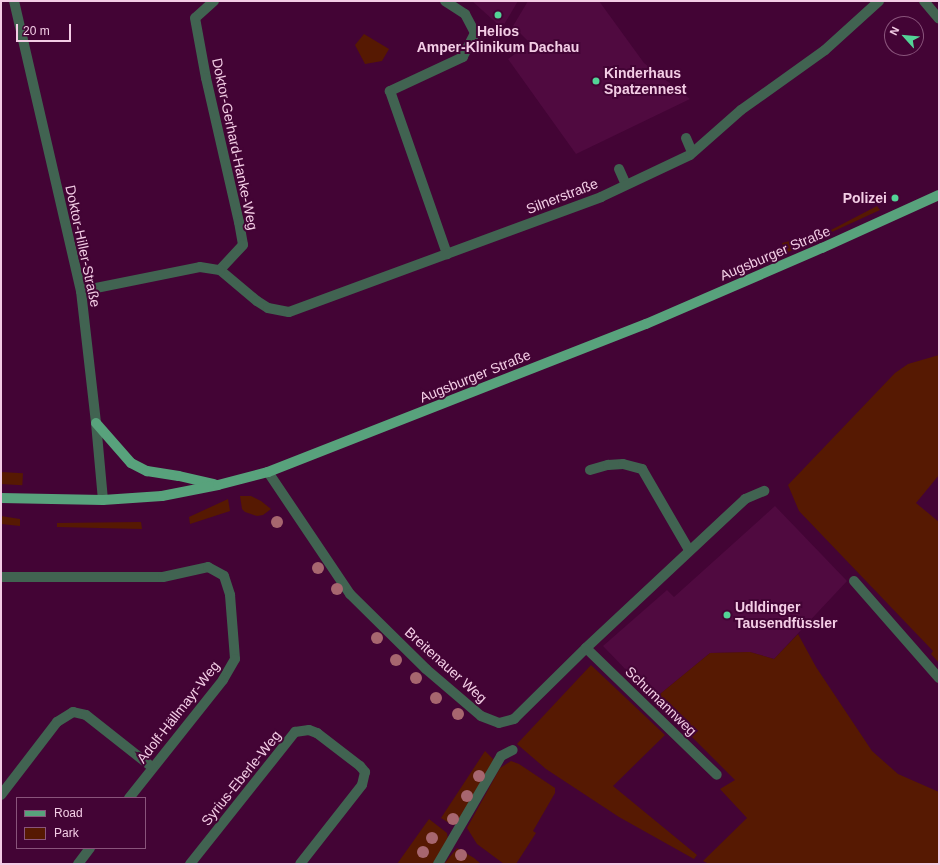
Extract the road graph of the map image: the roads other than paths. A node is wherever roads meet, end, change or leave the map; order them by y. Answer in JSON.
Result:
{"nodes":[{"id":1,"x":14,"y":1,"type":"edge"},
{"id":2,"x":214,"y":1,"type":"edge"},
{"id":3,"x":445,"y":1,"type":"edge"},
{"id":4,"x":879,"y":1,"type":"edge"},
{"id":5,"x":924,"y":1,"type":"edge"},
{"id":6,"x":939,"y":19,"type":"edge"},
{"id":7,"x":686,"y":138,"type":"dead end"},
{"id":8,"x":692,"y":152,"type":"junction"},
{"id":9,"x":619,"y":169,"type":"dead end"},
{"id":10,"x":626,"y":185,"type":"junction"},
{"id":11,"x":939,"y":195,"type":"edge"},
{"id":12,"x":447,"y":254,"type":"junction"},
{"id":13,"x":220,"y":270,"type":"junction"},
{"id":14,"x":81,"y":292,"type":"junction"},
{"id":15,"x":96,"y":424,"type":"junction"},
{"id":16,"x":590,"y":470,"type":"dead end"},
{"id":17,"x":268,"y":472,"type":"junction"},
{"id":18,"x":218,"y":485,"type":"junction"},
{"id":19,"x":764,"y":491,"type":"dead end"},
{"id":20,"x":1,"y":498,"type":"edge"},
{"id":21,"x":103,"y":500,"type":"junction"},
{"id":22,"x":689,"y":550,"type":"junction"},
{"id":23,"x":1,"y":577,"type":"edge"},
{"id":24,"x":854,"y":581,"type":"dead end"},
{"id":25,"x":586,"y":648,"type":"junction"},
{"id":26,"x":939,"y":678,"type":"edge"},
{"id":27,"x":513,"y":750,"type":"dead end"},
{"id":28,"x":153,"y":768,"type":"junction"},
{"id":29,"x":717,"y":775,"type":"dead end"},
{"id":30,"x":1,"y":795,"type":"edge"},
{"id":31,"x":130,"y":797,"type":"edge"},
{"id":32,"x":89,"y":849,"type":"edge"},
{"id":33,"x":78,"y":864,"type":"edge"},
{"id":34,"x":190,"y":864,"type":"edge"},
{"id":35,"x":300,"y":864,"type":"edge"},
{"id":36,"x":438,"y":864,"type":"edge"}],
"edges":[{"from":1,"to":14,"type":"street","name":"Doktor-Hiller-Straße"},
{"from":2,"to":13,"type":"street","name":"Doktor-Gerhard-Hanke-Weg"},
{"from":3,"to":12,"type":"street"},
{"from":4,"to":8,"type":"street","name":"Silnerstraße"},
{"from":5,"to":6,"type":"street"},
{"from":7,"to":8,"type":"street"},
{"from":8,"to":10,"type":"street","name":"Silnerstraße"},
{"from":9,"to":10,"type":"street"},
{"from":10,"to":12,"type":"street","name":"Silnerstraße"},
{"from":11,"to":17,"type":"main road","name":"Augsburger Straße"},
{"from":12,"to":13,"type":"street","name":"Silnerstraße"},
{"from":13,"to":14,"type":"street"},
{"from":14,"to":15,"type":"street","name":"Doktor-Hiller-Straße"},
{"from":15,"to":18,"type":"main road"},
{"from":15,"to":21,"type":"street","name":"Doktor-Hiller-Straße"},
{"from":16,"to":22,"type":"street"},
{"from":17,"to":18,"type":"main road","name":"Augsburger Straße"},
{"from":17,"to":25,"type":"street","name":"Breitenauer Weg"},
{"from":18,"to":21,"type":"main road","name":"Augsburger Straße"},
{"from":19,"to":22,"type":"street","name":"Breitenauer Weg"},
{"from":20,"to":21,"type":"main road","name":"Augsburger Straße"},
{"from":22,"to":25,"type":"street","name":"Breitenauer Weg"},
{"from":23,"to":28,"type":"street","name":"Adolf-Hällmayr-Weg"},
{"from":24,"to":26,"type":"street"},
{"from":25,"to":29,"type":"street","name":"Schumannweg"},
{"from":27,"to":36,"type":"street"},
{"from":28,"to":30,"type":"street"},
{"from":28,"to":31,"type":"street","name":"Adolf-Hällmayr-Weg"},
{"from":32,"to":33,"type":"street"},
{"from":34,"to":35,"type":"street","name":"Syrius-Eberle-Weg"}]}
